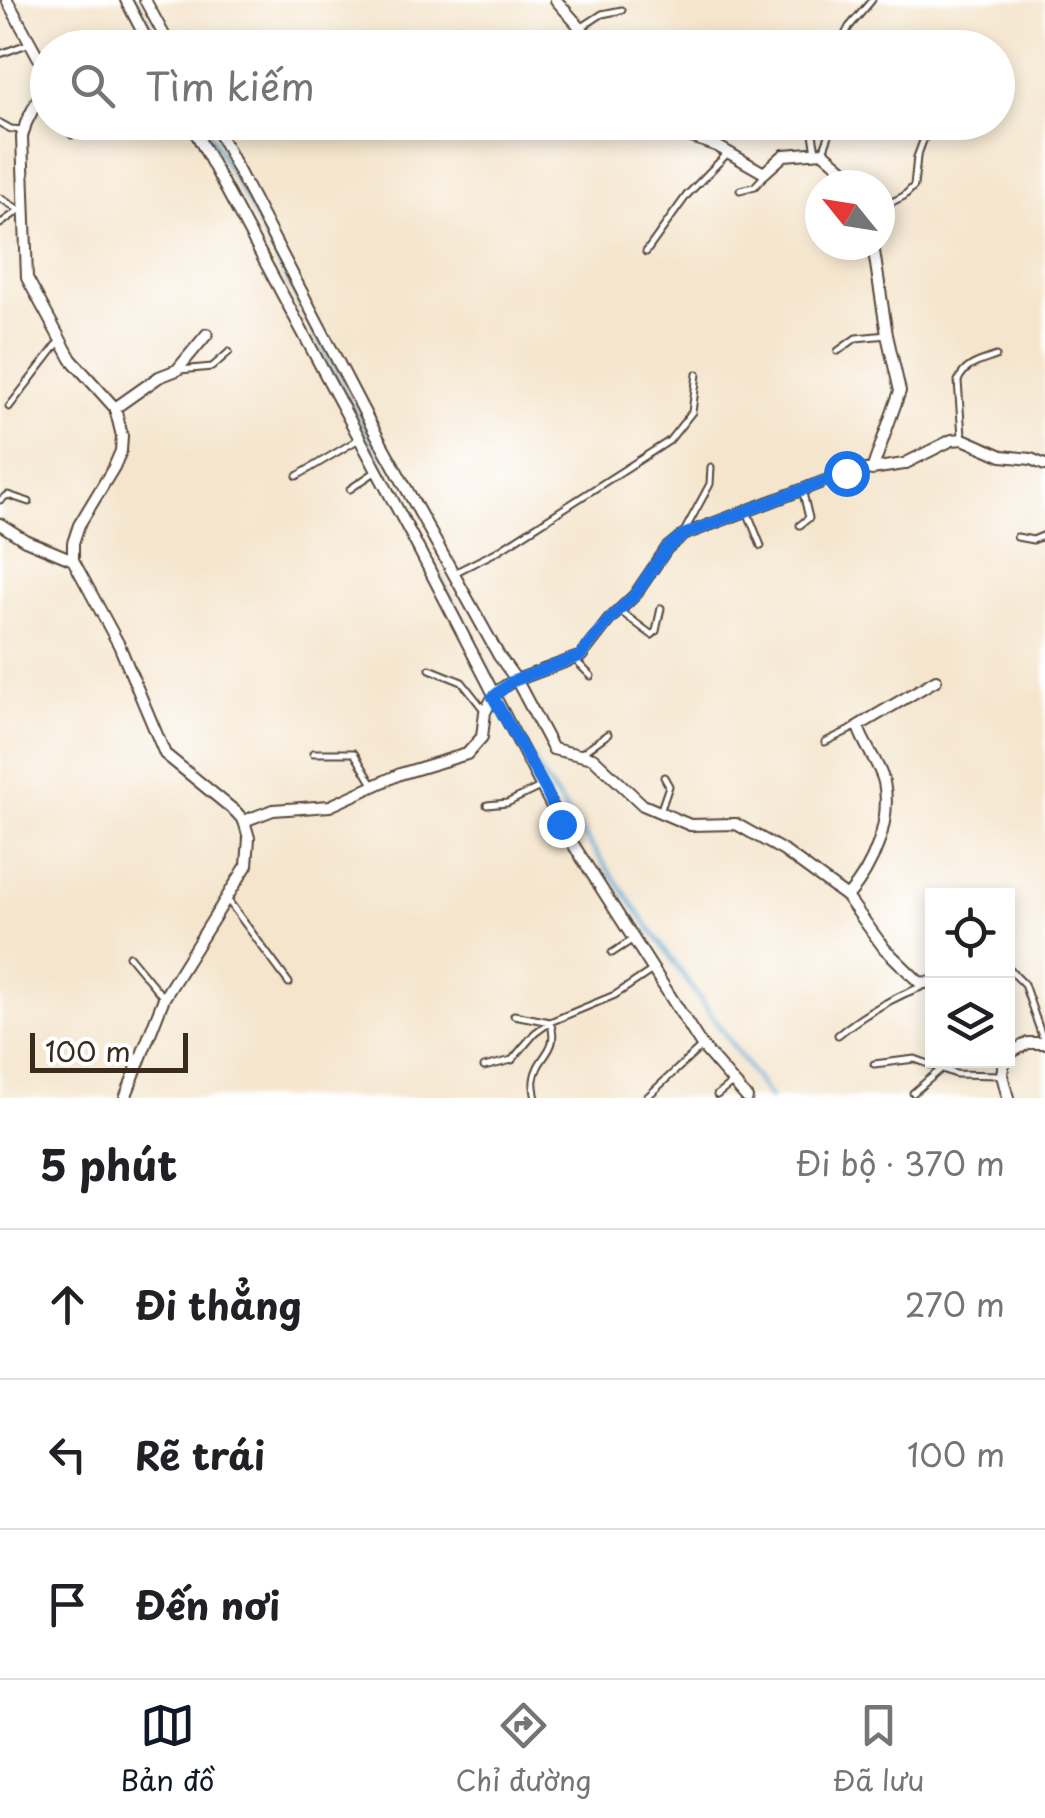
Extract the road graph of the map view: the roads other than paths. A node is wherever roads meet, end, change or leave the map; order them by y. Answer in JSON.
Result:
{"nodes":[{"id":1,"x":8,"y":0,"type":"edge"},
{"id":2,"x":126,"y":0,"type":"edge"},
{"id":3,"x":145,"y":0,"type":"edge"},
{"id":4,"x":558,"y":0,"type":"edge"},
{"id":5,"x":872,"y":0,"type":"edge"},
{"id":6,"x":622,"y":10,"type":"dead end"},
{"id":7,"x":582,"y":28,"type":"joint"},
{"id":8,"x":142,"y":30,"type":"edge"},
{"id":9,"x":161,"y":30,"type":"edge"},
{"id":10,"x":848,"y":30,"type":"edge"},
{"id":11,"x":30,"y":41,"type":"edge"},
{"id":12,"x":30,"y":43,"type":"edge"},
{"id":13,"x":0,"y":54,"type":"edge"},
{"id":14,"x":30,"y":115,"type":"edge"},
{"id":15,"x":0,"y":122,"type":"edge"},
{"id":16,"x":23,"y":130,"type":"junction"},
{"id":17,"x":199,"y":140,"type":"edge"},
{"id":18,"x":222,"y":140,"type":"edge"},
{"id":19,"x":695,"y":140,"type":"edge"},
{"id":20,"x":816,"y":140,"type":"edge"},
{"id":21,"x":826,"y":140,"type":"edge"},
{"id":22,"x":923,"y":140,"type":"edge"},
{"id":23,"x":820,"y":152,"type":"junction"},
{"id":24,"x":728,"y":153,"type":"junction"},
{"id":25,"x":842,"y":170,"type":"edge"},
{"id":26,"x":768,"y":171,"type":"junction"},
{"id":27,"x":740,"y":190,"type":"dead end"},
{"id":28,"x":0,"y":198,"type":"edge"},
{"id":29,"x":895,"y":200,"type":"edge"},
{"id":30,"x":22,"y":211,"type":"junction"},
{"id":31,"x":0,"y":224,"type":"edge"},
{"id":32,"x":646,"y":252,"type":"dead end"},
{"id":33,"x":876,"y":260,"type":"edge"},
{"id":34,"x":207,"y":334,"type":"dead end"},
{"id":35,"x":887,"y":335,"type":"junction"},
{"id":36,"x":60,"y":340,"type":"junction"},
{"id":37,"x":838,"y":351,"type":"dead end"},
{"id":38,"x":229,"y":352,"type":"dead end"},
{"id":39,"x":996,"y":356,"type":"dead end"},
{"id":40,"x":177,"y":370,"type":"junction"},
{"id":41,"x":697,"y":374,"type":"dead end"},
{"id":42,"x":9,"y":407,"type":"dead end"},
{"id":43,"x":114,"y":408,"type":"junction"},
{"id":44,"x":359,"y":439,"type":"junction"},
{"id":45,"x":963,"y":440,"type":"junction"},
{"id":46,"x":1045,"y":466,"type":"edge"},
{"id":47,"x":711,"y":467,"type":"dead end"},
{"id":48,"x":377,"y":470,"type":"junction"},
{"id":49,"x":872,"y":470,"type":"junction"},
{"id":50,"x":296,"y":476,"type":"dead end"},
{"id":51,"x":350,"y":488,"type":"dead end"},
{"id":52,"x":802,"y":490,"type":"junction"},
{"id":53,"x":0,"y":500,"type":"edge"},
{"id":54,"x":29,"y":502,"type":"dead end"},
{"id":55,"x":746,"y":508,"type":"junction"},
{"id":56,"x":0,"y":524,"type":"edge"},
{"id":57,"x":800,"y":525,"type":"dead end"},
{"id":58,"x":683,"y":535,"type":"junction"},
{"id":59,"x":1045,"y":535,"type":"edge"},
{"id":60,"x":1017,"y":537,"type":"dead end"},
{"id":61,"x":761,"y":546,"type":"dead end"},
{"id":62,"x":73,"y":560,"type":"junction"},
{"id":63,"x":454,"y":573,"type":"junction"},
{"id":64,"x":660,"y":608,"type":"dead end"},
{"id":65,"x":620,"y":611,"type":"junction"},
{"id":66,"x":575,"y":660,"type":"junction"},
{"id":67,"x":430,"y":669,"type":"dead end"},
{"id":68,"x":591,"y":676,"type":"dead end"},
{"id":69,"x":936,"y":680,"type":"dead end"},
{"id":70,"x":514,"y":681,"type":"junction"},
{"id":71,"x":494,"y":694,"type":"junction"},
{"id":72,"x":486,"y":712,"type":"junction"},
{"id":73,"x":858,"y":726,"type":"junction"},
{"id":74,"x":608,"y":734,"type":"dead end"},
{"id":75,"x":825,"y":742,"type":"dead end"},
{"id":76,"x":313,"y":753,"type":"dead end"},
{"id":77,"x":581,"y":754,"type":"junction"},
{"id":78,"x":664,"y":777,"type":"dead end"},
{"id":79,"x":374,"y":786,"type":"junction"},
{"id":80,"x":546,"y":791,"type":"junction"},
{"id":81,"x":487,"y":805,"type":"dead end"},
{"id":82,"x":660,"y":812,"type":"junction"},
{"id":83,"x":244,"y":821,"type":"junction"},
{"id":84,"x":847,"y":897,"type":"junction"},
{"id":85,"x":228,"y":900,"type":"junction"},
{"id":86,"x":632,"y":940,"type":"junction"},
{"id":87,"x":612,"y":954,"type":"dead end"},
{"id":88,"x":129,"y":956,"type":"dead end"},
{"id":89,"x":651,"y":971,"type":"junction"},
{"id":90,"x":1015,"y":975,"type":"edge"},
{"id":91,"x":289,"y":983,"type":"dead end"},
{"id":92,"x":925,"y":983,"type":"edge"},
{"id":93,"x":925,"y":986,"type":"edge"},
{"id":94,"x":164,"y":998,"type":"junction"},
{"id":95,"x":514,"y":1014,"type":"dead end"},
{"id":96,"x":550,"y":1022,"type":"junction"},
{"id":97,"x":838,"y":1035,"type":"dead end"},
{"id":98,"x":1044,"y":1042,"type":"edge"},
{"id":99,"x":702,"y":1046,"type":"junction"},
{"id":100,"x":1015,"y":1052,"type":"edge"},
{"id":101,"x":874,"y":1064,"type":"dead end"},
{"id":102,"x":484,"y":1067,"type":"dead end"},
{"id":103,"x":1003,"y":1068,"type":"edge"},
{"id":104,"x":940,"y":1070,"type":"junction"},
{"id":105,"x":1002,"y":1075,"type":"junction"},
{"id":106,"x":734,"y":1082,"type":"junction"},
{"id":107,"x":914,"y":1093,"type":"dead end"},
{"id":108,"x":717,"y":1095,"type":"dead end"},
{"id":109,"x":125,"y":1098,"type":"edge"},
{"id":110,"x":536,"y":1098,"type":"edge"},
{"id":111,"x":646,"y":1098,"type":"edge"},
{"id":112,"x":747,"y":1098,"type":"edge"},
{"id":113,"x":1008,"y":1098,"type":"edge"}],
"edges":[{"from":1,"to":11,"type":"street"},
{"from":2,"to":8,"type":"street"},
{"from":3,"to":9,"type":"street"},
{"from":4,"to":7,"type":"street"},
{"from":5,"to":10,"type":"lane"},
{"from":6,"to":7,"type":"lane"},
{"from":12,"to":13,"type":"lane"},
{"from":14,"to":16,"type":"street"},
{"from":15,"to":16,"type":"lane"},
{"from":16,"to":30,"type":"street"},
{"from":17,"to":44,"type":"street"},
{"from":18,"to":63,"type":"street"},
{"from":19,"to":24,"type":"street"},
{"from":20,"to":23,"type":"lane"},
{"from":21,"to":23,"type":"lane"},
{"from":22,"to":29,"type":"lane"},
{"from":23,"to":25,"type":"street"},
{"from":23,"to":26,"type":"street"},
{"from":24,"to":26,"type":"street"},
{"from":24,"to":32,"type":"lane"},
{"from":26,"to":27,"type":"lane"},
{"from":28,"to":30,"type":"lane"},
{"from":30,"to":31,"type":"lane"},
{"from":30,"to":36,"type":"street"},
{"from":33,"to":35,"type":"street"},
{"from":34,"to":40,"type":"street"},
{"from":35,"to":37,"type":"lane"},
{"from":35,"to":49,"type":"street"},
{"from":36,"to":42,"type":"lane"},
{"from":36,"to":43,"type":"street"},
{"from":38,"to":40,"type":"lane"},
{"from":39,"to":45,"type":"lane"},
{"from":40,"to":43,"type":"street"},
{"from":41,"to":63,"type":"lane"},
{"from":43,"to":62,"type":"street"},
{"from":44,"to":48,"type":"street"},
{"from":44,"to":50,"type":"lane"},
{"from":45,"to":46,"type":"street"},
{"from":45,"to":49,"type":"street"},
{"from":47,"to":58,"type":"lane"},
{"from":48,"to":51,"type":"lane"},
{"from":48,"to":71,"type":"street"},
{"from":49,"to":52,"type":"street"},
{"from":52,"to":55,"type":"street"},
{"from":52,"to":57,"type":"lane"},
{"from":53,"to":54,"type":"lane"},
{"from":55,"to":58,"type":"street"},
{"from":55,"to":61,"type":"lane"},
{"from":56,"to":62,"type":"street"},
{"from":58,"to":65,"type":"street"},
{"from":59,"to":60,"type":"lane"},
{"from":62,"to":83,"type":"street"},
{"from":63,"to":70,"type":"street"},
{"from":64,"to":65,"type":"lane"},
{"from":65,"to":66,"type":"street"},
{"from":66,"to":68,"type":"lane"},
{"from":66,"to":70,"type":"street"},
{"from":67,"to":72,"type":"lane"},
{"from":69,"to":73,"type":"street"},
{"from":70,"to":71,"type":"street"},
{"from":70,"to":77,"type":"street"},
{"from":71,"to":72,"type":"street"},
{"from":71,"to":80,"type":"street"},
{"from":72,"to":79,"type":"street"},
{"from":73,"to":75,"type":"lane"},
{"from":73,"to":84,"type":"street"},
{"from":74,"to":77,"type":"lane"},
{"from":76,"to":79,"type":"lane"},
{"from":77,"to":82,"type":"street"},
{"from":78,"to":82,"type":"lane"},
{"from":79,"to":83,"type":"street"},
{"from":80,"to":81,"type":"lane"},
{"from":80,"to":86,"type":"street"},
{"from":82,"to":84,"type":"street"},
{"from":83,"to":85,"type":"street"},
{"from":84,"to":92,"type":"street"},
{"from":85,"to":91,"type":"lane"},
{"from":85,"to":94,"type":"street"},
{"from":86,"to":87,"type":"lane"},
{"from":86,"to":89,"type":"street"},
{"from":88,"to":94,"type":"lane"},
{"from":89,"to":96,"type":"lane"},
{"from":89,"to":99,"type":"street"},
{"from":90,"to":98,"type":"lane"},
{"from":93,"to":97,"type":"lane"},
{"from":94,"to":109,"type":"street"},
{"from":95,"to":96,"type":"lane"},
{"from":96,"to":102,"type":"lane"},
{"from":96,"to":110,"type":"lane"},
{"from":98,"to":100,"type":"street"},
{"from":99,"to":106,"type":"street"},
{"from":99,"to":111,"type":"lane"},
{"from":101,"to":104,"type":"lane"},
{"from":103,"to":105,"type":"street"},
{"from":104,"to":105,"type":"lane"},
{"from":104,"to":107,"type":"lane"},
{"from":105,"to":113,"type":"street"},
{"from":106,"to":108,"type":"lane"},
{"from":106,"to":112,"type":"street"}]}
